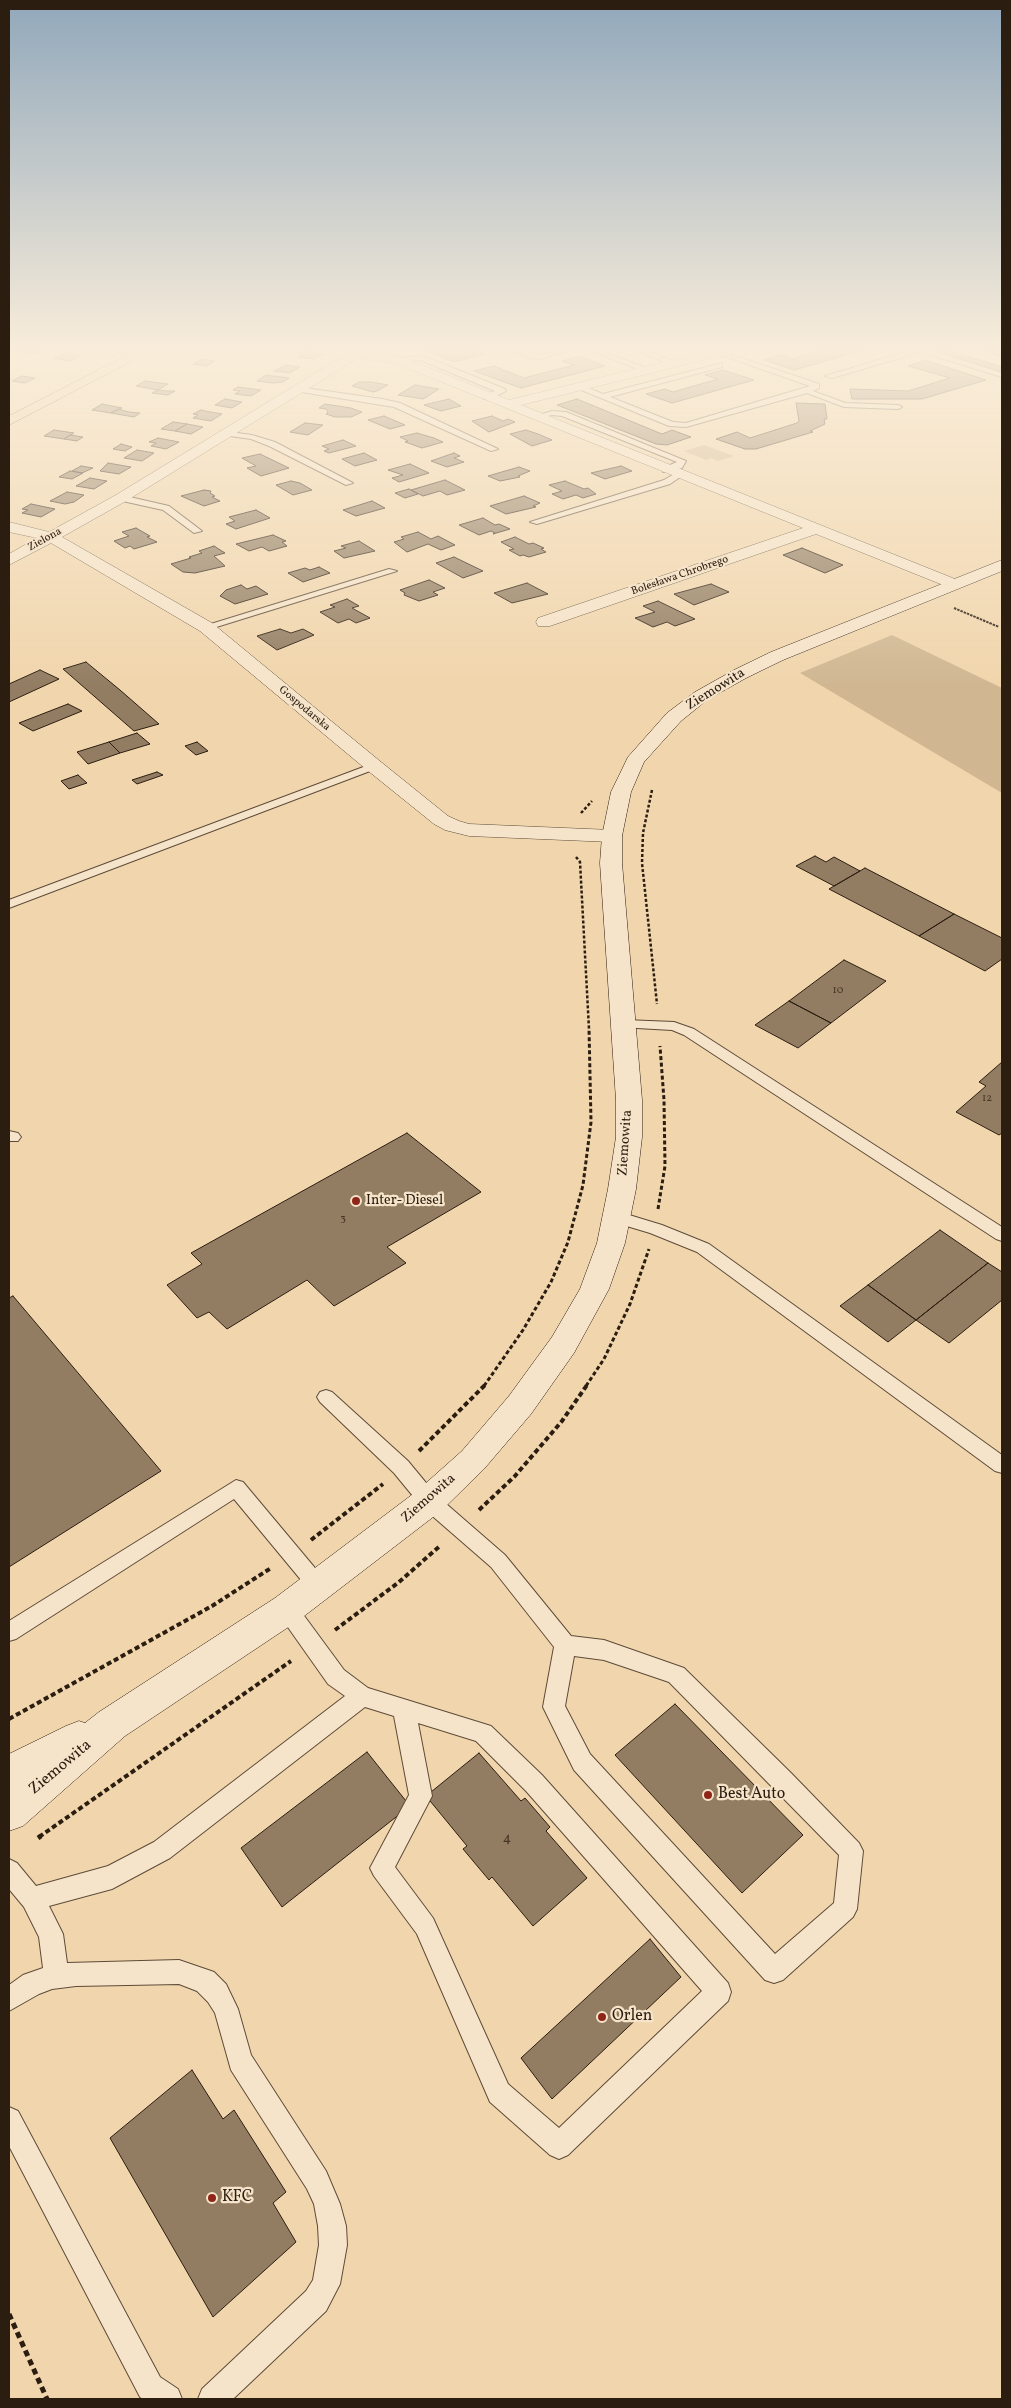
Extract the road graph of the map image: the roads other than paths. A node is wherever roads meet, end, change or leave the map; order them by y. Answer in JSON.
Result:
{"nodes":[{"id":1,"x":180,"y":461,"type":"edge"},
{"id":2,"x":306,"y":461,"type":"edge"},
{"id":3,"x":647,"y":461,"type":"edge"},
{"id":4,"x":673,"y":472,"type":"junction"},
{"id":5,"x":349,"y":483,"type":"dead end"},
{"id":6,"x":121,"y":498,"type":"junction"},
{"id":7,"x":534,"y":522,"type":"dead end"},
{"id":8,"x":9,"y":527,"type":"edge"},
{"id":9,"x":816,"y":529,"type":"junction"},
{"id":10,"x":197,"y":531,"type":"dead end"},
{"id":11,"x":52,"y":536,"type":"junction"},
{"id":12,"x":9,"y":560,"type":"edge"},
{"id":13,"x":1002,"y":565,"type":"edge"},
{"id":14,"x":392,"y":571,"type":"dead end"},
{"id":15,"x":952,"y":595,"type":"junction"},
{"id":16,"x":544,"y":622,"type":"dead end"},
{"id":17,"x":206,"y":626,"type":"junction"},
{"id":18,"x":374,"y":766,"type":"junction"},
{"id":19,"x":612,"y":836,"type":"junction"},
{"id":20,"x":9,"y":904,"type":"edge"},
{"id":21,"x":624,"y":1024,"type":"junction"},
{"id":22,"x":616,"y":1217,"type":"junction"},
{"id":23,"x":1002,"y":1235,"type":"edge"},
{"id":24,"x":326,"y":1397,"type":"dead end"},
{"id":25,"x":1002,"y":1465,"type":"edge"},
{"id":26,"x":429,"y":1502,"type":"junction"},
{"id":27,"x":318,"y":1586,"type":"junction"},
{"id":28,"x":287,"y":1609,"type":"junction"},
{"id":29,"x":9,"y":1632,"type":"edge"},
{"id":30,"x":565,"y":1644,"type":"junction"},
{"id":31,"x":362,"y":1696,"type":"junction"},
{"id":32,"x":404,"y":1710,"type":"junction"},
{"id":33,"x":112,"y":1724,"type":"junction"},
{"id":34,"x":9,"y":1773,"type":"edge"},
{"id":35,"x":9,"y":1812,"type":"edge"},
{"id":36,"x":9,"y":1871,"type":"edge"},
{"id":37,"x":32,"y":1899,"type":"junction"},
{"id":38,"x":57,"y":1977,"type":"junction"},
{"id":39,"x":9,"y":1999,"type":"edge"},
{"id":40,"x":9,"y":2120,"type":"edge"},
{"id":41,"x":168,"y":2399,"type":"edge"},
{"id":42,"x":212,"y":2399,"type":"edge"}],
"edges":[{"from":1,"to":6,"type":"street","name":"Zielona"},
{"from":2,"to":5,"type":"lane"},
{"from":3,"to":4,"type":"street"},
{"from":4,"to":7,"type":"lane"},
{"from":4,"to":9,"type":"street"},
{"from":6,"to":10,"type":"lane"},
{"from":6,"to":11,"type":"street","name":"Zielona"},
{"from":8,"to":11,"type":"street","name":"Gospodarska"},
{"from":9,"to":15,"type":"street"},
{"from":9,"to":16,"type":"street","name":"Bolesława Chrobrego"},
{"from":11,"to":12,"type":"street","name":"Zielona"},
{"from":11,"to":17,"type":"street","name":"Gospodarska"},
{"from":13,"to":15,"type":"street","name":"Ziemowita"},
{"from":14,"to":17,"type":"lane"},
{"from":15,"to":19,"type":"street","name":"Ziemowita"},
{"from":17,"to":18,"type":"street","name":"Gospodarska"},
{"from":18,"to":19,"type":"street","name":"Gospodarska"},
{"from":18,"to":20,"type":"lane"},
{"from":19,"to":21,"type":"street","name":"Ziemowita"},
{"from":21,"to":22,"type":"street","name":"Ziemowita"},
{"from":21,"to":23,"type":"lane"},
{"from":22,"to":25,"type":"lane"},
{"from":22,"to":26,"type":"street","name":"Ziemowita"},
{"from":24,"to":26,"type":"lane"},
{"from":26,"to":27,"type":"street","name":"Ziemowita"},
{"from":26,"to":30,"type":"lane"},
{"from":27,"to":28,"type":"street","name":"Ziemowita"},
{"from":27,"to":29,"type":"lane"},
{"from":28,"to":31,"type":"lane"},
{"from":28,"to":33,"type":"street","name":"Ziemowita"},
{"from":30,"to":30,"type":"lane"},
{"from":31,"to":32,"type":"lane"},
{"from":31,"to":37,"type":"lane"},
{"from":32,"to":32,"type":"lane"},
{"from":33,"to":34,"type":"street","name":"Ziemowita"},
{"from":33,"to":35,"type":"street","name":"Ziemowita"},
{"from":36,"to":37,"type":"lane"},
{"from":37,"to":38,"type":"lane"},
{"from":38,"to":39,"type":"lane"},
{"from":38,"to":42,"type":"lane"},
{"from":40,"to":41,"type":"lane"}]}
